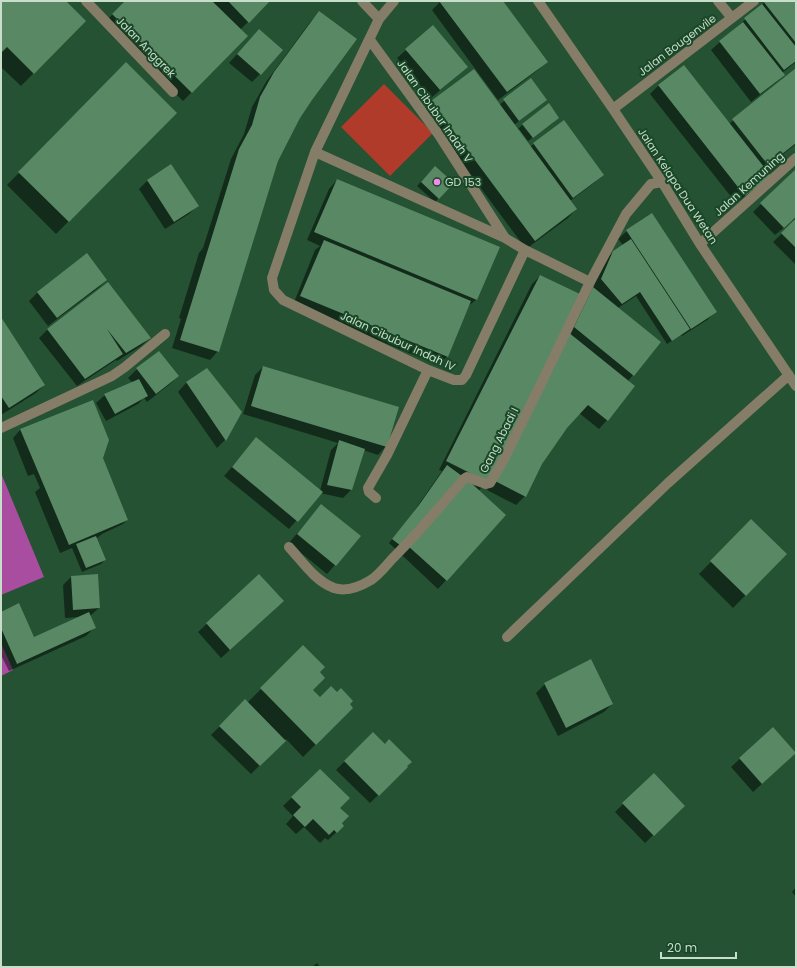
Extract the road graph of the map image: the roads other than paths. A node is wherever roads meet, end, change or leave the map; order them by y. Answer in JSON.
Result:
{"nodes":[{"id":1,"x":86,"y":1,"type":"edge"},
{"id":2,"x":362,"y":1,"type":"edge"},
{"id":3,"x":394,"y":1,"type":"edge"},
{"id":4,"x":538,"y":1,"type":"edge"},
{"id":5,"x":718,"y":1,"type":"edge"},
{"id":6,"x":754,"y":1,"type":"edge"},
{"id":7,"x":732,"y":18,"type":"junction"},
{"id":8,"x":379,"y":19,"type":"junction"},
{"id":9,"x":370,"y":40,"type":"junction"},
{"id":10,"x":173,"y":92,"type":"dead end"},
{"id":11,"x":613,"y":109,"type":"junction"},
{"id":12,"x":315,"y":152,"type":"junction"},
{"id":13,"x":796,"y":158,"type":"edge"},
{"id":14,"x":662,"y":182,"type":"junction"},
{"id":15,"x":504,"y":238,"type":"junction"},
{"id":16,"x":700,"y":244,"type":"junction"},
{"id":17,"x":525,"y":250,"type":"junction"},
{"id":18,"x":590,"y":282,"type":"junction"},
{"id":19,"x":165,"y":334,"type":"dead end"},
{"id":20,"x":428,"y":370,"type":"junction"},
{"id":21,"x":789,"y":375,"type":"junction"},
{"id":22,"x":796,"y":386,"type":"edge"},
{"id":23,"x":1,"y":428,"type":"edge"},
{"id":24,"x":376,"y":498,"type":"dead end"},
{"id":25,"x":289,"y":547,"type":"dead end"},
{"id":26,"x":507,"y":637,"type":"dead end"}],
"edges":[{"from":1,"to":10,"type":"street","name":"Jalan Anggrek"},
{"from":2,"to":8,"type":"street"},
{"from":3,"to":8,"type":"street"},
{"from":4,"to":11,"type":"street","name":"Jalan Kelapa Dua Wetan"},
{"from":5,"to":7,"type":"street"},
{"from":6,"to":7,"type":"street","name":"Jalan Bougenvile"},
{"from":7,"to":11,"type":"street","name":"Jalan Bougenvile"},
{"from":8,"to":9,"type":"street"},
{"from":9,"to":12,"type":"street"},
{"from":9,"to":15,"type":"street","name":"Jalan Cibubur Indah V"},
{"from":11,"to":14,"type":"street","name":"Jalan Kelapa Dua Wetan"},
{"from":12,"to":15,"type":"street"},
{"from":12,"to":20,"type":"street","name":"Jalan Cibubur Indah IV"},
{"from":13,"to":16,"type":"street","name":"Jalan Kemuning"},
{"from":14,"to":16,"type":"street","name":"Jalan Kelapa Dua Wetan"},
{"from":14,"to":18,"type":"street","name":"Gang Abadi I"},
{"from":15,"to":17,"type":"street","name":"Jalan Cibubur Indah V"},
{"from":16,"to":21,"type":"street","name":"Jalan Kelapa Dua Wetan"},
{"from":17,"to":18,"type":"street","name":"Jalan Cibubur Indah V"},
{"from":17,"to":20,"type":"street","name":"Jalan Cibubur Indah IV"},
{"from":18,"to":25,"type":"street","name":"Gang Abadi I"},
{"from":19,"to":23,"type":"street"},
{"from":20,"to":24,"type":"street"},
{"from":21,"to":22,"type":"street","name":"Jalan Kelapa Dua Wetan"},
{"from":21,"to":26,"type":"street"}]}
